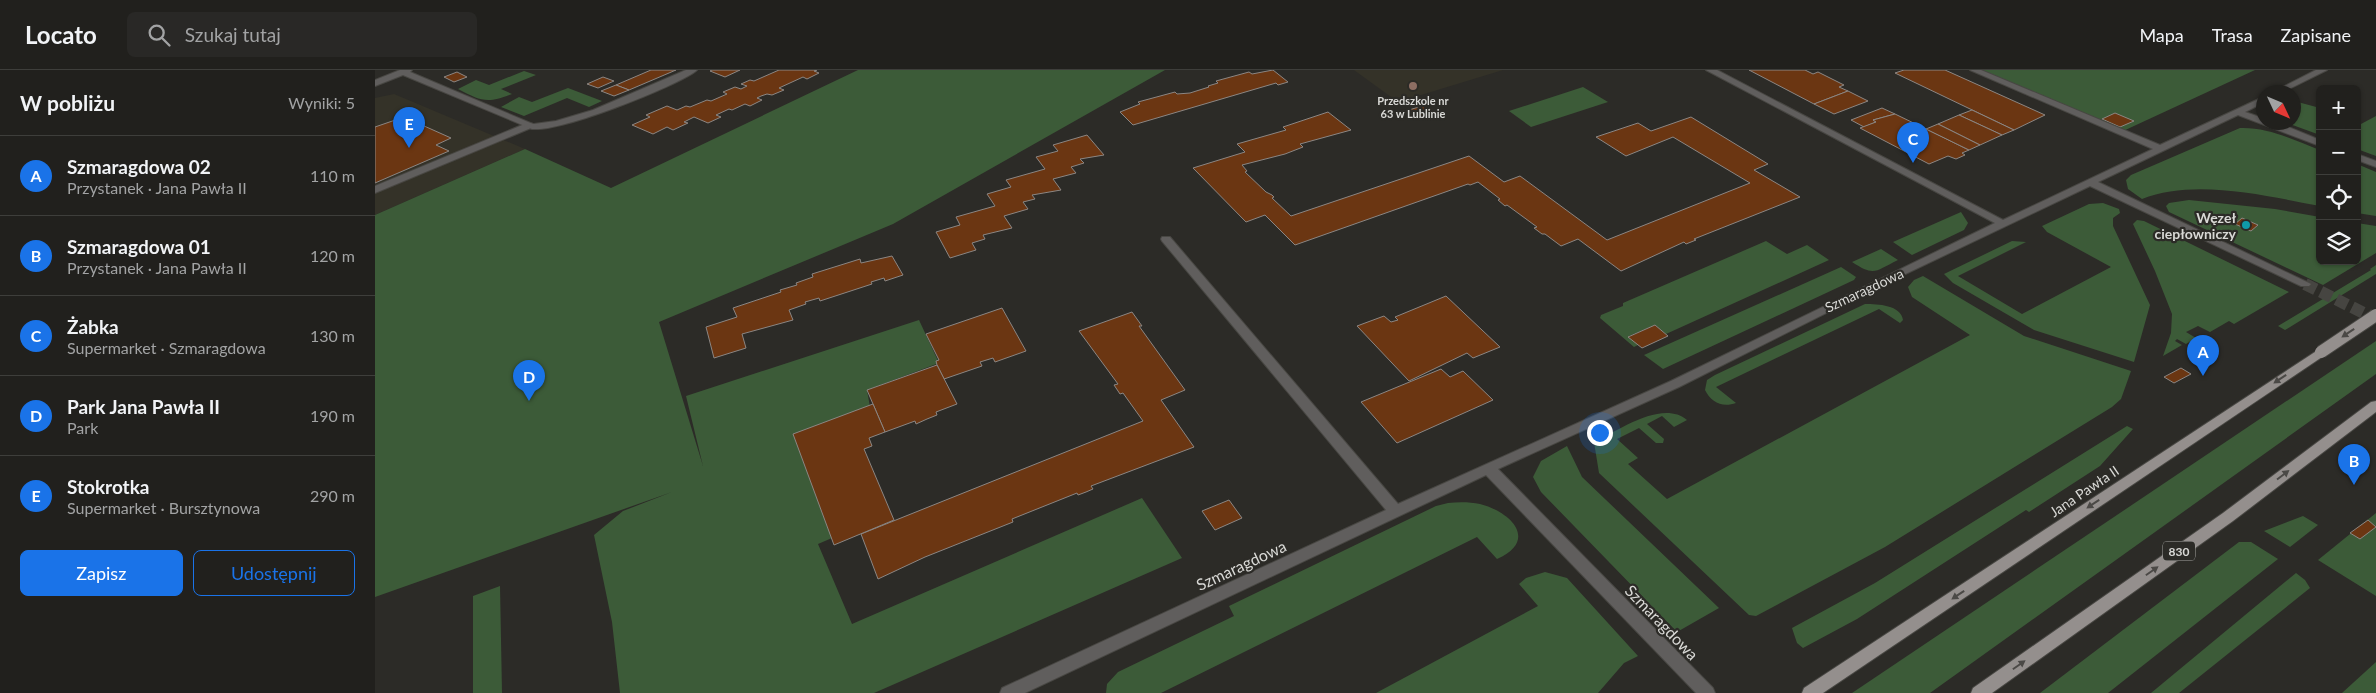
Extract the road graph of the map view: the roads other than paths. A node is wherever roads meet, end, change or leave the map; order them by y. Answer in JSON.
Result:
{"nodes":[{"id":1,"x":693,"y":70,"type":"edge"},
{"id":2,"x":1710,"y":70,"type":"edge"},
{"id":3,"x":1974,"y":70,"type":"edge"},
{"id":4,"x":2323,"y":70,"type":"edge"},
{"id":5,"x":406,"y":71,"type":"edge"},
{"id":6,"x":375,"y":83,"type":"edge"},
{"id":7,"x":2292,"y":85,"type":"edge"},
{"id":8,"x":2256,"y":104,"type":"edge"},
{"id":9,"x":2240,"y":112,"type":"junction"},
{"id":10,"x":2256,"y":118,"type":"edge"},
{"id":11,"x":533,"y":126,"type":"junction"},
{"id":12,"x":2286,"y":130,"type":"edge"},
{"id":13,"x":2316,"y":141,"type":"edge"},
{"id":14,"x":2161,"y":149,"type":"junction"},
{"id":15,"x":2361,"y":158,"type":"edge"},
{"id":16,"x":2376,"y":164,"type":"edge"},
{"id":17,"x":2091,"y":183,"type":"junction"},
{"id":18,"x":375,"y":190,"type":"edge"},
{"id":19,"x":2004,"y":224,"type":"junction"},
{"id":20,"x":1166,"y":239,"type":"dead end"},
{"id":21,"x":2305,"y":284,"type":"tunnel mouth"},
{"id":22,"x":2376,"y":315,"type":"edge"},
{"id":23,"x":2376,"y":405,"type":"edge"},
{"id":24,"x":1488,"y":468,"type":"junction"},
{"id":25,"x":1396,"y":512,"type":"junction"},
{"id":26,"x":1008,"y":693,"type":"edge"},
{"id":27,"x":1707,"y":693,"type":"edge"},
{"id":28,"x":1809,"y":693,"type":"edge"},
{"id":29,"x":1979,"y":693,"type":"edge"}],
"edges":[{"from":1,"to":11,"type":"street"},
{"from":2,"to":19,"type":"street"},
{"from":3,"to":14,"type":"street"},
{"from":4,"to":7,"type":"street"},
{"from":5,"to":6,"type":"street"},
{"from":5,"to":11,"type":"street"},
{"from":8,"to":9,"type":"street","name":"Szmaragdowa"},
{"from":9,"to":10,"type":"street"},
{"from":9,"to":14,"type":"street","name":"Szmaragdowa"},
{"from":11,"to":18,"type":"street"},
{"from":12,"to":13,"type":"street"},
{"from":14,"to":17,"type":"street","name":"Szmaragdowa"},
{"from":15,"to":16,"type":"street"},
{"from":17,"to":19,"type":"street","name":"Szmaragdowa"},
{"from":17,"to":21,"type":"street"},
{"from":19,"to":24,"type":"street","name":"Szmaragdowa"},
{"from":20,"to":25,"type":"street"},
{"from":22,"to":28,"type":"main road","name":"Jana Pawła II","one_way":true,"bridge":true},
{"from":29,"to":23,"type":"main road","number":"830","one_way":true},
{"from":24,"to":25,"type":"street","name":"Szmaragdowa"},
{"from":24,"to":27,"type":"street","name":"Szmaragdowa"},
{"from":25,"to":26,"type":"street","name":"Szmaragdowa"}]}
